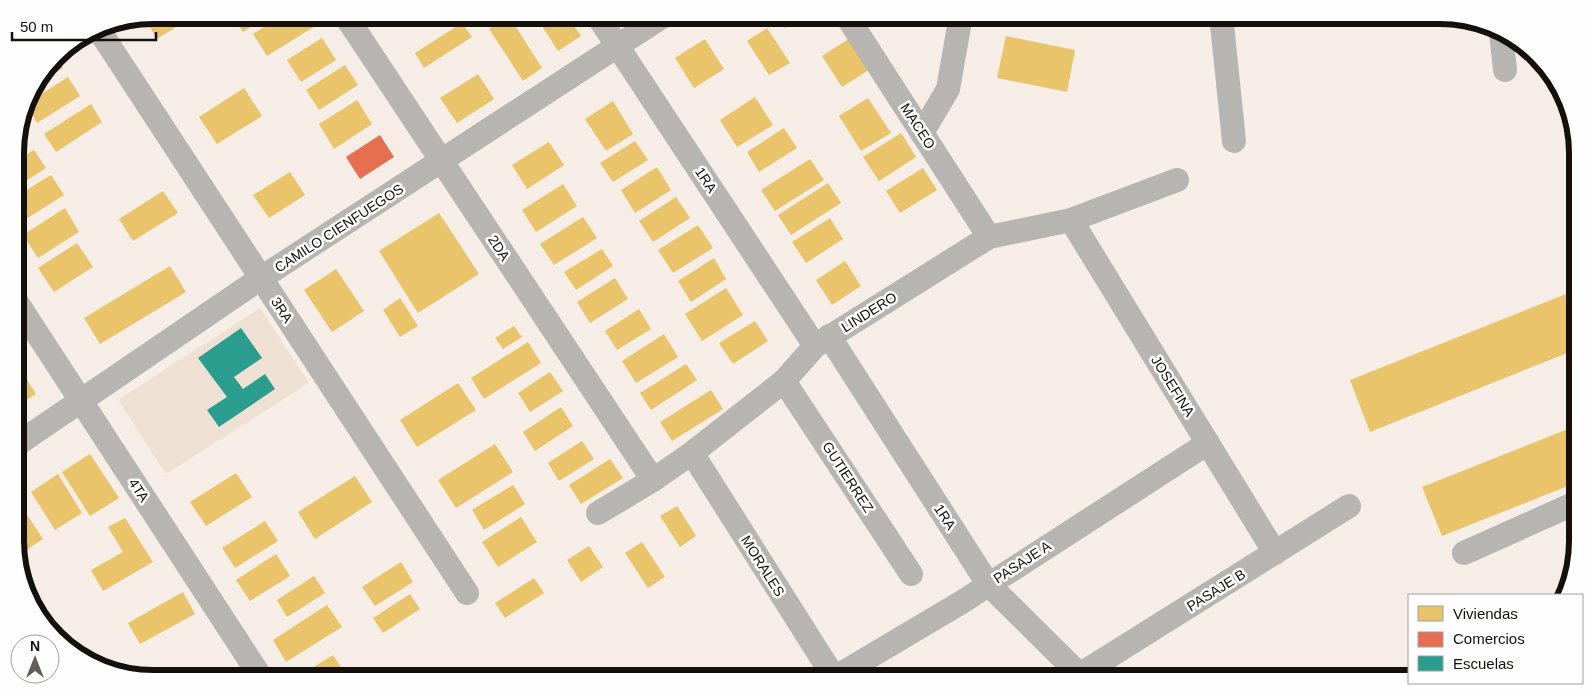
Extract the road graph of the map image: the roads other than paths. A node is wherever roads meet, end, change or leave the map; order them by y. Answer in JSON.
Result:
{"nodes":[{"id":1,"x":351,"y":24,"type":"edge"},
{"id":2,"x":603,"y":24,"type":"edge"},
{"id":3,"x":652,"y":24,"type":"edge"},
{"id":4,"x":852,"y":24,"type":"edge"},
{"id":5,"x":960,"y":24,"type":"edge"},
{"id":6,"x":1222,"y":24,"type":"edge"},
{"id":7,"x":102,"y":35,"type":"edge"},
{"id":8,"x":1502,"y":40,"type":"edge"},
{"id":9,"x":618,"y":47,"type":"junction"},
{"id":10,"x":1506,"y":70,"type":"dead end"},
{"id":11,"x":922,"y":133,"type":"junction"},
{"id":12,"x":1234,"y":141,"type":"dead end"},
{"id":13,"x":441,"y":161,"type":"junction"},
{"id":14,"x":1177,"y":180,"type":"dead end"},
{"id":15,"x":1071,"y":220,"type":"junction"},
{"id":16,"x":990,"y":237,"type":"junction"},
{"id":17,"x":262,"y":278,"type":"junction"},
{"id":18,"x":24,"y":313,"type":"edge"},
{"id":19,"x":822,"y":341,"type":"junction"},
{"id":20,"x":784,"y":381,"type":"junction"},
{"id":21,"x":82,"y":402,"type":"junction"},
{"id":22,"x":24,"y":440,"type":"edge"},
{"id":23,"x":1208,"y":443,"type":"junction"},
{"id":24,"x":692,"y":453,"type":"junction"},
{"id":25,"x":653,"y":480,"type":"junction"},
{"id":26,"x":1349,"y":506,"type":"dead end"},
{"id":27,"x":1569,"y":506,"type":"edge"},
{"id":28,"x":598,"y":513,"type":"dead end"},
{"id":29,"x":1275,"y":553,"type":"junction"},
{"id":30,"x":1464,"y":553,"type":"dead end"},
{"id":31,"x":911,"y":574,"type":"dead end"},
{"id":32,"x":988,"y":584,"type":"junction"},
{"id":33,"x":467,"y":592,"type":"dead end"},
{"id":34,"x":256,"y":670,"type":"edge"},
{"id":35,"x":829,"y":670,"type":"edge"},
{"id":36,"x":847,"y":670,"type":"edge"},
{"id":37,"x":1077,"y":670,"type":"edge"},
{"id":38,"x":1092,"y":670,"type":"edge"}],
"edges":[{"from":1,"to":13,"type":"street","name":"2DA"},
{"from":2,"to":9,"type":"street","name":"1RA"},
{"from":3,"to":9,"type":"street","name":"CAMILO CIENFUEGOS"},
{"from":4,"to":11,"type":"street","name":"MACEO"},
{"from":5,"to":11,"type":"street"},
{"from":6,"to":12,"type":"street"},
{"from":7,"to":17,"type":"street","name":"3RA"},
{"from":8,"to":10,"type":"street"},
{"from":9,"to":13,"type":"street","name":"CAMILO CIENFUEGOS"},
{"from":9,"to":19,"type":"street","name":"1RA"},
{"from":11,"to":16,"type":"street","name":"MACEO"},
{"from":13,"to":17,"type":"street","name":"CAMILO CIENFUEGOS"},
{"from":13,"to":25,"type":"street","name":"2DA"},
{"from":14,"to":15,"type":"street","name":"LINDERO"},
{"from":15,"to":16,"type":"street","name":"LINDERO"},
{"from":15,"to":23,"type":"street","name":"JOSEFINA"},
{"from":16,"to":19,"type":"street","name":"LINDERO"},
{"from":17,"to":21,"type":"street","name":"CAMILO CIENFUEGOS"},
{"from":17,"to":33,"type":"street","name":"3RA"},
{"from":18,"to":21,"type":"street","name":"4TA"},
{"from":19,"to":20,"type":"street","name":"LINDERO"},
{"from":19,"to":32,"type":"street","name":"1RA"},
{"from":20,"to":24,"type":"street","name":"LINDERO"},
{"from":20,"to":31,"type":"street","name":"GUTIERREZ"},
{"from":21,"to":22,"type":"street","name":"CAMILO CIENFUEGOS"},
{"from":21,"to":34,"type":"street","name":"4TA"},
{"from":23,"to":29,"type":"street","name":"JOSEFINA"},
{"from":23,"to":32,"type":"street","name":"PASAJE A"},
{"from":24,"to":25,"type":"street","name":"LINDERO"},
{"from":24,"to":35,"type":"street","name":"MORALES"},
{"from":25,"to":28,"type":"street","name":"LINDERO"},
{"from":26,"to":29,"type":"street","name":"PASAJE B"},
{"from":27,"to":30,"type":"street"},
{"from":29,"to":38,"type":"street","name":"PASAJE B"},
{"from":32,"to":36,"type":"street","name":"PASAJE A"},
{"from":32,"to":37,"type":"street","name":"1RA"}]}
